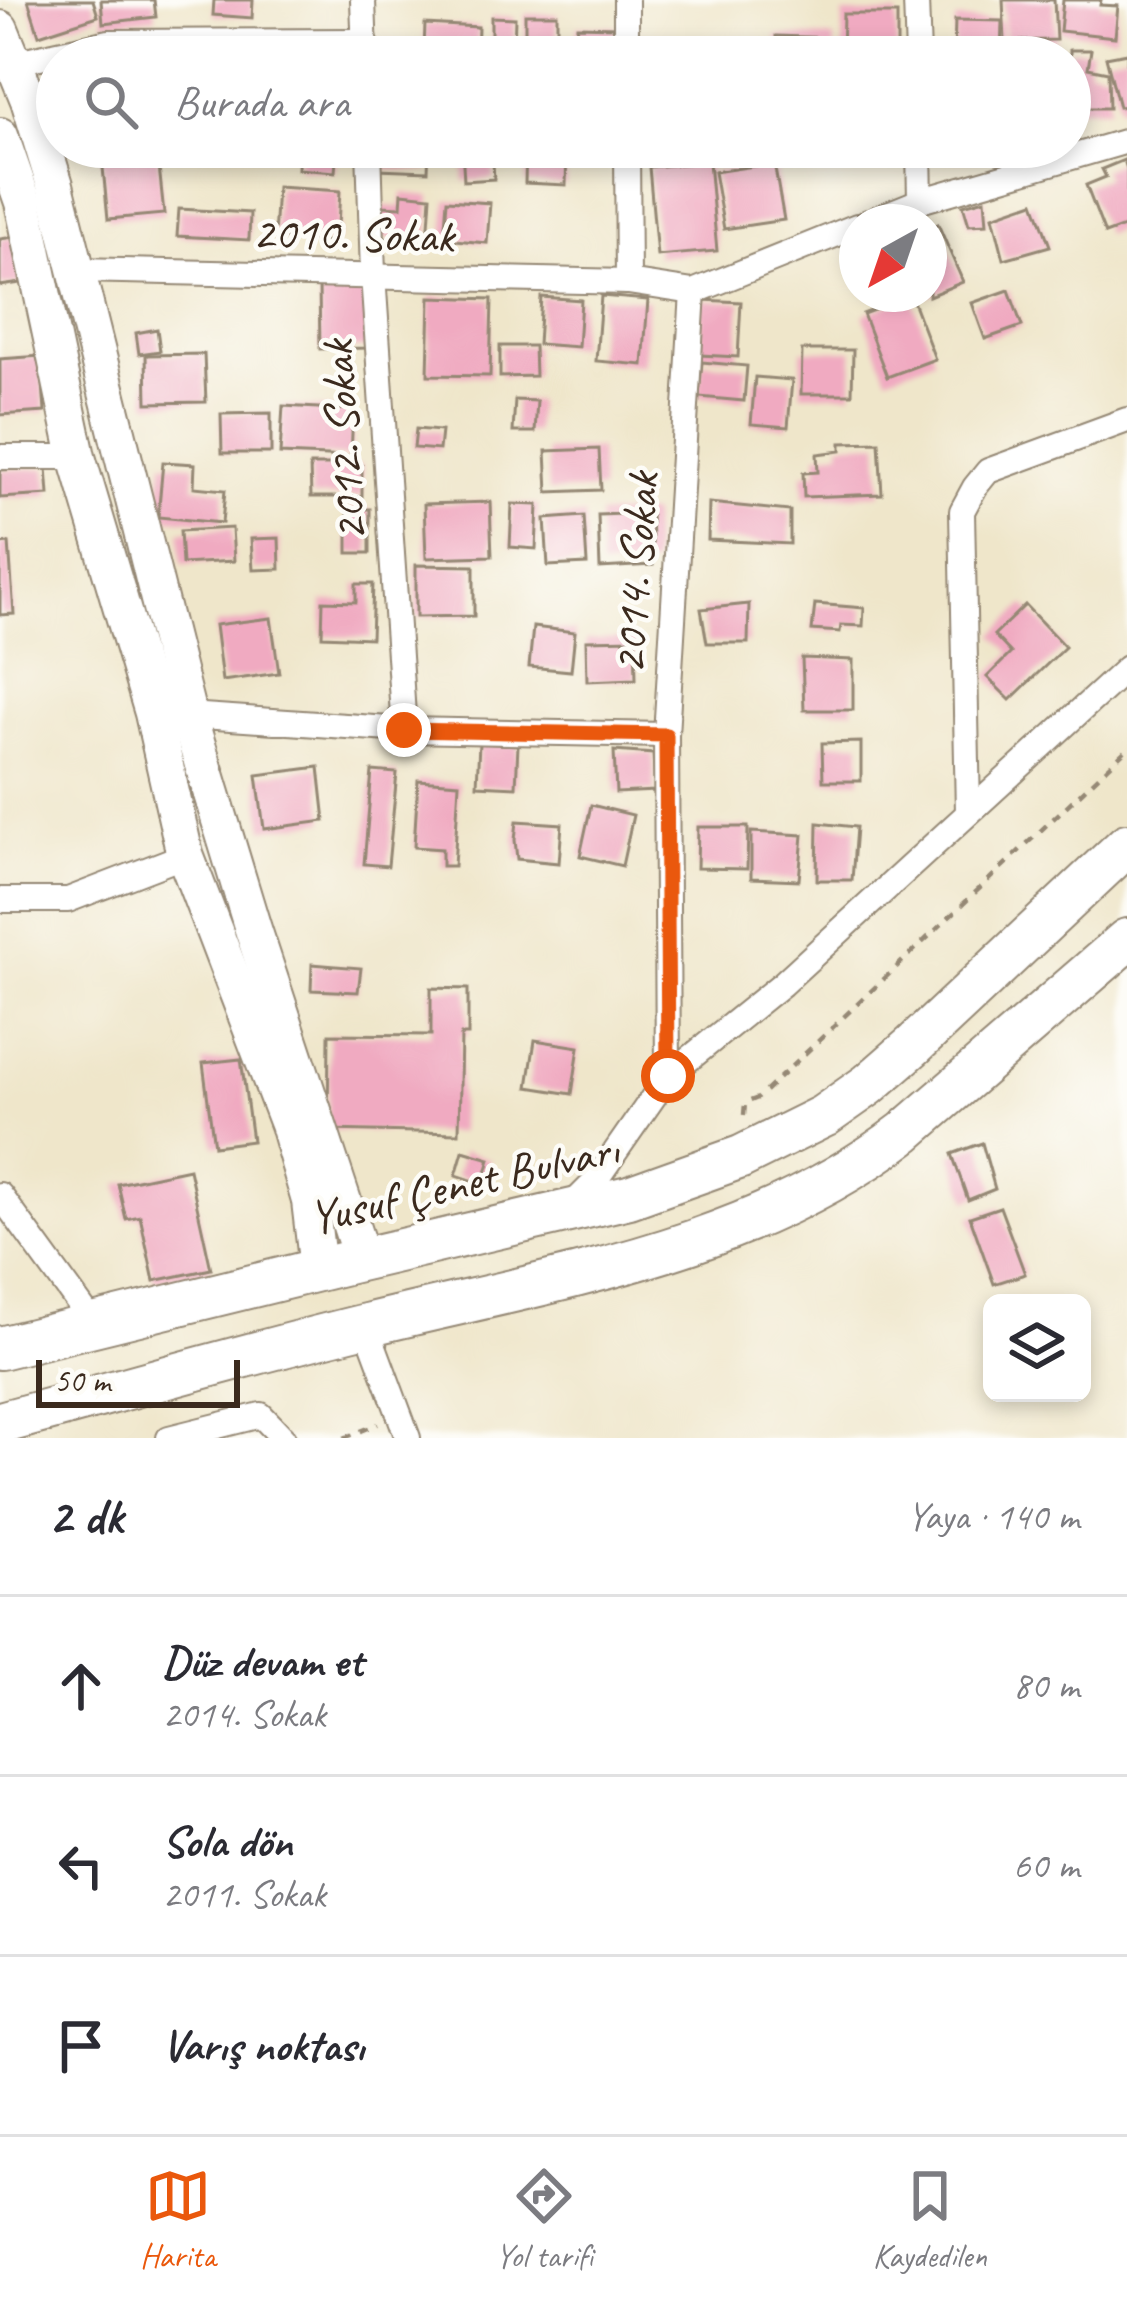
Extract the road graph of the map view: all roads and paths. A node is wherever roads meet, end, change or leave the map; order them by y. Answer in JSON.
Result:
{"nodes":[{"id":1,"x":363,"y":0,"type":"edge"},
{"id":2,"x":626,"y":0,"type":"edge"},
{"id":3,"x":916,"y":0,"type":"edge"},
{"id":4,"x":364,"y":36,"type":"edge"},
{"id":5,"x":626,"y":36,"type":"edge"},
{"id":6,"x":917,"y":36,"type":"edge"},
{"id":7,"x":36,"y":45,"type":"edge"},
{"id":8,"x":6,"y":46,"type":"edge"},
{"id":9,"x":36,"y":125,"type":"edge"},
{"id":10,"x":0,"y":136,"type":"edge"},
{"id":11,"x":1127,"y":141,"type":"edge"},
{"id":12,"x":1091,"y":151,"type":"edge"},
{"id":13,"x":48,"y":168,"type":"edge"},
{"id":14,"x":370,"y":168,"type":"edge"},
{"id":15,"x":627,"y":168,"type":"edge"},
{"id":16,"x":919,"y":168,"type":"edge"},
{"id":17,"x":1034,"y":168,"type":"edge"},
{"id":18,"x":920,"y":201,"type":"junction"},
{"id":19,"x":913,"y":204,"type":"edge"},
{"id":20,"x":14,"y":224,"type":"edge"},
{"id":21,"x":839,"y":233,"type":"edge"},
{"id":22,"x":77,"y":270,"type":"junction"},
{"id":23,"x":373,"y":275,"type":"junction"},
{"id":24,"x":628,"y":282,"type":"junction"},
{"id":25,"x":693,"y":292,"type":"junction"},
{"id":26,"x":1127,"y":420,"type":"edge"},
{"id":27,"x":0,"y":457,"type":"edge"},
{"id":28,"x":77,"y":457,"type":"junction"},
{"id":29,"x":1127,"y":668,"type":"edge"},
{"id":30,"x":188,"y":716,"type":"junction"},
{"id":31,"x":404,"y":730,"type":"junction"},
{"id":32,"x":666,"y":735,"type":"junction"},
{"id":33,"x":1127,"y":749,"type":"edge"},
{"id":34,"x":968,"y":813,"type":"junction"},
{"id":35,"x":1127,"y":845,"type":"edge"},
{"id":36,"x":185,"y":855,"type":"junction"},
{"id":37,"x":0,"y":900,"type":"edge"},
{"id":38,"x":1127,"y":940,"type":"edge"},
{"id":39,"x":668,"y":1076,"type":"junction"},
{"id":40,"x":741,"y":1157,"type":"junction"},
{"id":41,"x":0,"y":1195,"type":"edge"},
{"id":42,"x":563,"y":1214,"type":"junction"},
{"id":43,"x":362,"y":1259,"type":"junction"},
{"id":44,"x":318,"y":1269,"type":"junction"},
{"id":45,"x":93,"y":1323,"type":"junction"},
{"id":46,"x":366,"y":1325,"type":"junction"},
{"id":47,"x":0,"y":1348,"type":"edge"},
{"id":48,"x":0,"y":1423,"type":"edge"},
{"id":49,"x":404,"y":1426,"type":"edge"},
{"id":50,"x":169,"y":1438,"type":"edge"},
{"id":51,"x":283,"y":1438,"type":"edge"},
{"id":52,"x":344,"y":1438,"type":"edge"}],
"edges":[{"from":1,"to":4,"type":"street"},
{"from":2,"to":5,"type":"street"},
{"from":3,"to":6,"type":"street"},
{"from":7,"to":8,"type":"street"},
{"from":8,"to":9,"type":"main road"},
{"from":10,"to":20,"type":"main road"},
{"from":11,"to":12,"type":"street"},
{"from":13,"to":22,"type":"main road"},
{"from":14,"to":23,"type":"street","name":"2012. Sokak"},
{"from":15,"to":24,"type":"street"},
{"from":16,"to":18,"type":"street"},
{"from":17,"to":18,"type":"street"},
{"from":18,"to":19,"type":"street"},
{"from":20,"to":28,"type":"main road"},
{"from":21,"to":25,"type":"street"},
{"from":22,"to":23,"type":"street","name":"2010. Sokak"},
{"from":22,"to":30,"type":"main road"},
{"from":23,"to":24,"type":"street","name":"2010. Sokak"},
{"from":23,"to":31,"type":"street","name":"2012. Sokak"},
{"from":24,"to":25,"type":"street","name":"2010. Sokak"},
{"from":25,"to":32,"type":"street","name":"2014. Sokak"},
{"from":26,"to":34,"type":"street"},
{"from":27,"to":28,"type":"street"},
{"from":28,"to":36,"type":"main road"},
{"from":29,"to":34,"type":"street"},
{"from":30,"to":31,"type":"street"},
{"from":30,"to":43,"type":"main road"},
{"from":31,"to":32,"type":"street"},
{"from":32,"to":39,"type":"street","name":"2014. Sokak"},
{"from":33,"to":40,"type":"path"},
{"from":34,"to":39,"type":"street"},
{"from":35,"to":40,"type":"highway","name":"Yusuf Çenet Bulvarı"},
{"from":36,"to":37,"type":"street"},
{"from":36,"to":44,"type":"main road"},
{"from":38,"to":46,"type":"highway"},
{"from":39,"to":42,"type":"street"},
{"from":40,"to":42,"type":"highway","name":"Yusuf Çenet Bulvarı"},
{"from":41,"to":45,"type":"street"},
{"from":42,"to":43,"type":"highway","name":"Yusuf Çenet Bulvarı"},
{"from":43,"to":44,"type":"highway","name":"Yusuf Çenet Bulvarı"},
{"from":44,"to":45,"type":"highway","name":"Yusuf Çenet Bulvarı"},
{"from":45,"to":47,"type":"highway","name":"Yusuf Çenet Bulvarı"},
{"from":46,"to":48,"type":"highway"},
{"from":46,"to":49,"type":"street"},
{"from":49,"to":52,"type":"path"},
{"from":50,"to":51,"type":"street"}]}
